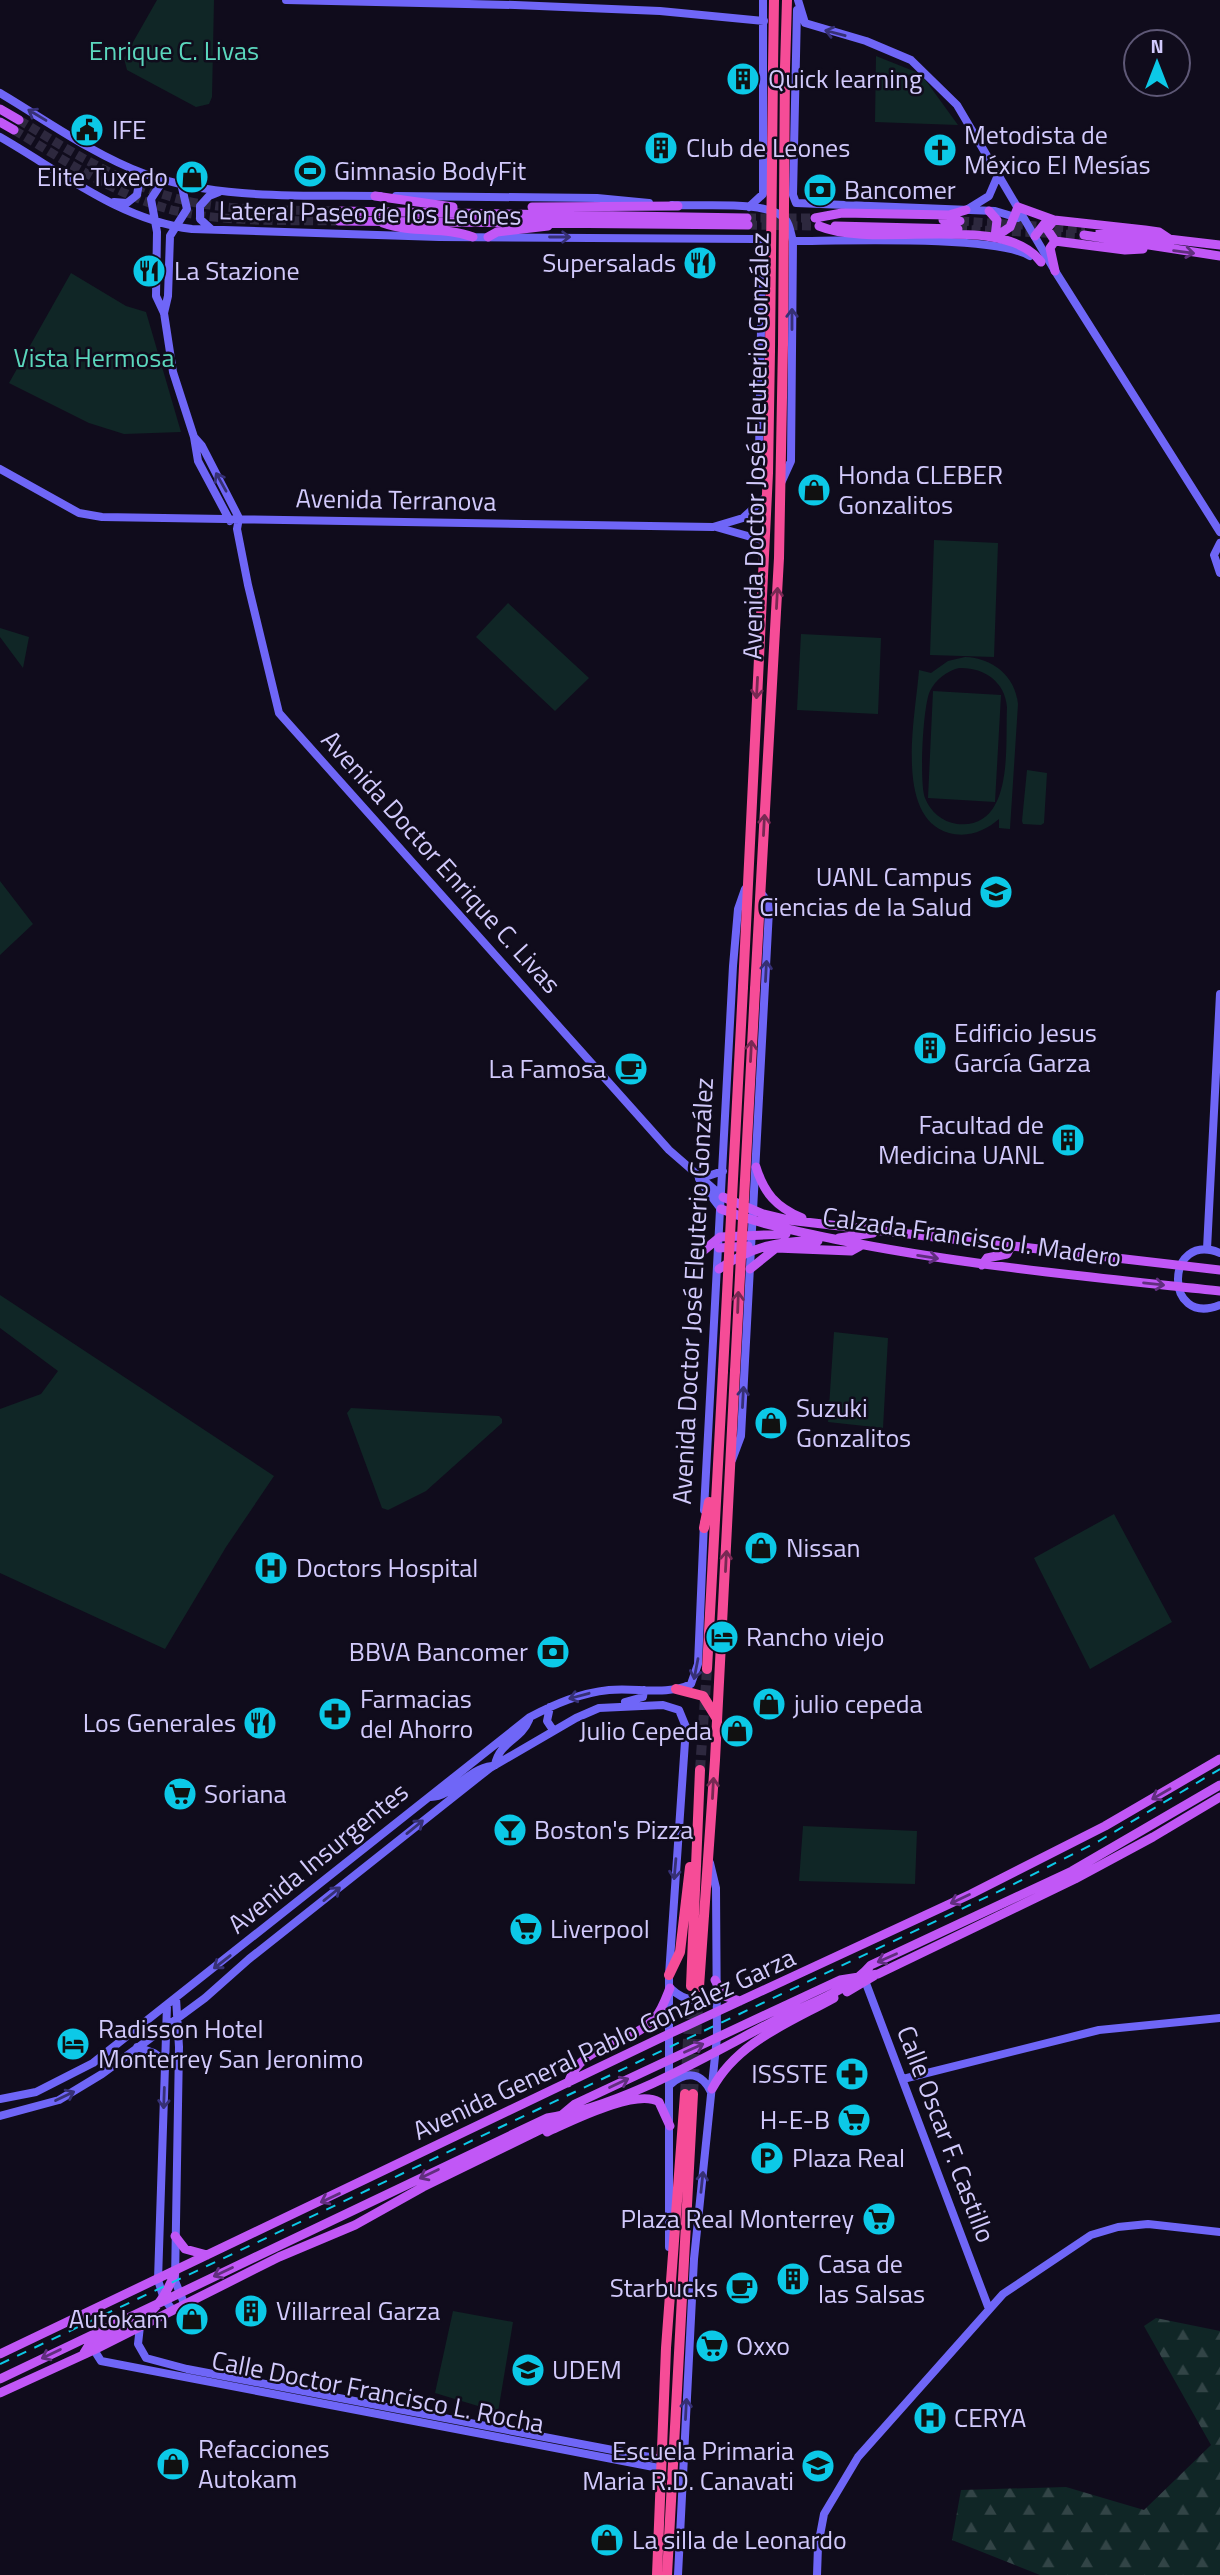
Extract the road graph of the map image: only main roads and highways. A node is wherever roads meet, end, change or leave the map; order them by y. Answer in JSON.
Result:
{"nodes":[{"id":1,"x":774,"y":0,"type":"edge"},
{"id":2,"x":786,"y":0,"type":"edge"},
{"id":3,"x":779,"y":68,"type":"junction"},
{"id":4,"x":0,"y":109,"type":"edge"},
{"id":5,"x":19,"y":120,"type":"tunnel mouth"},
{"id":6,"x":0,"y":122,"type":"edge"},
{"id":7,"x":14,"y":130,"type":"tunnel mouth"},
{"id":8,"x":375,"y":195,"type":"road end"},
{"id":9,"x":678,"y":205,"type":"road end"},
{"id":10,"x":966,"y":210,"type":"tunnel mouth"},
{"id":11,"x":989,"y":211,"type":"road end"},
{"id":12,"x":489,"y":212,"type":"junction"},
{"id":13,"x":1054,"y":220,"type":"junction"},
{"id":14,"x":378,"y":221,"type":"junction"},
{"id":15,"x":556,"y":222,"type":"junction"},
{"id":16,"x":816,"y":224,"type":"junction"},
{"id":17,"x":959,"y":225,"type":"tunnel mouth"},
{"id":18,"x":1035,"y":236,"type":"road end"},
{"id":19,"x":473,"y":237,"type":"road end"},
{"id":20,"x":488,"y":237,"type":"road end"},
{"id":21,"x":995,"y":237,"type":"junction"},
{"id":22,"x":1055,"y":240,"type":"junction"},
{"id":23,"x":1171,"y":240,"type":"junction"},
{"id":24,"x":1220,"y":245,"type":"edge"},
{"id":25,"x":1147,"y":247,"type":"junction"},
{"id":26,"x":1220,"y":256,"type":"edge"},
{"id":27,"x":1041,"y":262,"type":"road end"},
{"id":28,"x":1055,"y":271,"type":"road end"},
{"id":29,"x":749,"y":988,"type":"junction"},
{"id":30,"x":756,"y":1165,"type":"road end"},
{"id":31,"x":723,"y":1197,"type":"road end"},
{"id":32,"x":721,"y":1209,"type":"road end"},
{"id":33,"x":813,"y":1223,"type":"junction"},
{"id":34,"x":886,"y":1231,"type":"junction"},
{"id":35,"x":803,"y":1234,"type":"junction"},
{"id":36,"x":835,"y":1239,"type":"junction"},
{"id":37,"x":754,"y":1245,"type":"junction"},
{"id":38,"x":860,"y":1246,"type":"junction"},
{"id":39,"x":1011,"y":1246,"type":"junction"},
{"id":40,"x":719,"y":1248,"type":"road end"},
{"id":41,"x":703,"y":1251,"type":"dead end"},
{"id":42,"x":751,"y":1264,"type":"road end"},
{"id":43,"x":982,"y":1265,"type":"junction"},
{"id":44,"x":719,"y":1269,"type":"road end"},
{"id":45,"x":1220,"y":1270,"type":"edge"},
{"id":46,"x":1220,"y":1291,"type":"edge"},
{"id":47,"x":729,"y":1371,"type":"junction"},
{"id":48,"x":719,"y":1449,"type":"junction"},
{"id":49,"x":704,"y":1528,"type":"road end"},
{"id":50,"x":708,"y":1669,"type":"tunnel mouth"},
{"id":51,"x":676,"y":1689,"type":"road end"},
{"id":52,"x":717,"y":1720,"type":"junction"},
{"id":53,"x":1220,"y":1759,"type":"edge"},
{"id":54,"x":700,"y":1770,"type":"tunnel mouth"},
{"id":55,"x":1220,"y":1785,"type":"edge"},
{"id":56,"x":1220,"y":1797,"type":"edge"},
{"id":57,"x":696,"y":1840,"type":"junction"},
{"id":58,"x":669,"y":1975,"type":"road end"},
{"id":59,"x":864,"y":1978,"type":"junction"},
{"id":60,"x":715,"y":1980,"type":"road end"},
{"id":61,"x":670,"y":1988,"type":"road end"},
{"id":62,"x":742,"y":2001,"type":"junction"},
{"id":63,"x":742,"y":2025,"type":"junction"},
{"id":64,"x":766,"y":2030,"type":"junction"},
{"id":65,"x":568,"y":2083,"type":"junction"},
{"id":66,"x":711,"y":2090,"type":"road end"},
{"id":67,"x":561,"y":2116,"type":"junction"},
{"id":68,"x":670,"y":2126,"type":"road end"},
{"id":69,"x":518,"y":2141,"type":"junction"},
{"id":70,"x":175,"y":2236,"type":"road end"},
{"id":71,"x":206,"y":2255,"type":"junction"},
{"id":72,"x":175,"y":2272,"type":"junction"},
{"id":73,"x":164,"y":2299,"type":"junction"},
{"id":74,"x":0,"y":2354,"type":"edge"},
{"id":75,"x":83,"y":2355,"type":"junction"},
{"id":76,"x":0,"y":2379,"type":"edge"},
{"id":77,"x":0,"y":2393,"type":"edge"},
{"id":78,"x":657,"y":2575,"type":"edge"},
{"id":79,"x":667,"y":2575,"type":"edge"}],
"edges":[{"from":1,"to":3,"type":"highway","name":"Avenida Doctor José Eleuterio González"},
{"from":2,"to":3,"type":"highway","name":"Avenida Doctor José Eleuterio González"},
{"from":3,"to":29,"type":"highway","name":"Avenida Doctor José Eleuterio González","one_way":true,"bridge":true},
{"from":29,"to":3,"type":"highway","name":"Avenida Doctor José Eleuterio González","one_way":true,"bridge":true},
{"from":4,"to":5,"type":"main road"},
{"from":6,"to":7,"type":"main road"},
{"from":8,"to":12,"type":"main road"},
{"from":9,"to":12,"type":"main road"},
{"from":10,"to":16,"type":"main road"},
{"from":11,"to":21,"type":"main road"},
{"from":12,"to":14,"type":"main road"},
{"from":12,"to":15,"type":"main road"},
{"from":13,"to":18,"type":"main road"},
{"from":13,"to":21,"type":"main road"},
{"from":13,"to":22,"type":"main road"},
{"from":13,"to":23,"type":"main road"},
{"from":14,"to":15,"type":"main road"},
{"from":14,"to":19,"type":"main road"},
{"from":15,"to":20,"type":"main road"},
{"from":16,"to":17,"type":"main road"},
{"from":16,"to":21,"type":"main road"},
{"from":21,"to":27,"type":"main road"},
{"from":22,"to":25,"type":"main road"},
{"from":22,"to":28,"type":"main road"},
{"from":23,"to":24,"type":"main road"},
{"from":23,"to":25,"type":"main road"},
{"from":25,"to":26,"type":"main road","one_way":true},
{"from":29,"to":47,"type":"highway","name":"Avenida Doctor José Eleuterio González","bridge":true},
{"from":30,"to":33,"type":"main road"},
{"from":31,"to":33,"type":"main road","name":"Calzada Francisco I. Madero"},
{"from":32,"to":35,"type":"main road","name":"Calzada Francisco I. Madero"},
{"from":33,"to":34,"type":"main road","name":"Calzada Francisco I. Madero"},
{"from":34,"to":36,"type":"main road"},
{"from":34,"to":39,"type":"main road","name":"Calzada Francisco I. Madero"},
{"from":35,"to":36,"type":"main road","name":"Calzada Francisco I. Madero"},
{"from":35,"to":37,"type":"main road"},
{"from":36,"to":37,"type":"main road"},
{"from":36,"to":38,"type":"main road","name":"Calzada Francisco I. Madero"},
{"from":37,"to":40,"type":"main road"},
{"from":37,"to":41,"type":"main road"},
{"from":37,"to":44,"type":"main road"},
{"from":38,"to":42,"type":"main road"},
{"from":38,"to":43,"type":"main road","name":"Calzada Francisco I. Madero","one_way":true},
{"from":39,"to":43,"type":"main road"},
{"from":39,"to":45,"type":"main road","name":"Calzada Francisco I. Madero"},
{"from":43,"to":46,"type":"main road","name":"Calzada Francisco I. Madero","one_way":true},
{"from":47,"to":48,"type":"highway","name":"Avenida Doctor José Eleuterio González"},
{"from":52,"to":47,"type":"highway","name":"Avenida Doctor José Eleuterio González","one_way":true},
{"from":48,"to":49,"type":"highway"},
{"from":48,"to":50,"type":"highway","name":"Avenida Doctor José Eleuterio González"},
{"from":51,"to":52,"type":"highway"},
{"from":57,"to":52,"type":"highway","name":"Avenida Doctor José Eleuterio González","one_way":true},
{"from":53,"to":62,"type":"main road","name":"Avenida General Pablo González Garza","one_way":true},
{"from":54,"to":57,"type":"highway","name":"Avenida Doctor José Eleuterio González"},
{"from":55,"to":59,"type":"main road","name":"Avenida General Pablo González Garza","one_way":true},
{"from":56,"to":59,"type":"main road"},
{"from":57,"to":58,"type":"highway"},
{"from":59,"to":63,"type":"main road","name":"Avenida General Pablo González Garza"},
{"from":59,"to":64,"type":"main road"},
{"from":60,"to":62,"type":"main road"},
{"from":61,"to":65,"type":"main road"},
{"from":62,"to":65,"type":"main road","name":"Avenida General Pablo González Garza"},
{"from":63,"to":64,"type":"main road"},
{"from":67,"to":63,"type":"main road","name":"Avenida General Pablo González Garza","one_way":true},
{"from":64,"to":66,"type":"main road"},
{"from":64,"to":67,"type":"main road","name":"Avenida General Pablo González Garza"},
{"from":65,"to":71,"type":"main road","name":"Avenida General Pablo González Garza","one_way":true},
{"from":67,"to":69,"type":"main road","name":"Avenida General Pablo González Garza"},
{"from":67,"to":73,"type":"main road","name":"Avenida General Pablo González Garza","one_way":true},
{"from":68,"to":69,"type":"main road"},
{"from":69,"to":75,"type":"main road","name":"Avenida General Pablo González Garza"},
{"from":70,"to":71,"type":"main road"},
{"from":71,"to":72,"type":"main road","name":"Avenida General Pablo González Garza"},
{"from":72,"to":73,"type":"main road"},
{"from":72,"to":74,"type":"main road","name":"Avenida General Pablo González Garza"},
{"from":73,"to":75,"type":"main road"},
{"from":73,"to":76,"type":"main road","name":"Avenida General Pablo González Garza","one_way":true},
{"from":75,"to":77,"type":"main road","name":"Avenida General Pablo González Garza"},
{"from":78,"to":79,"type":"highway"}]}
